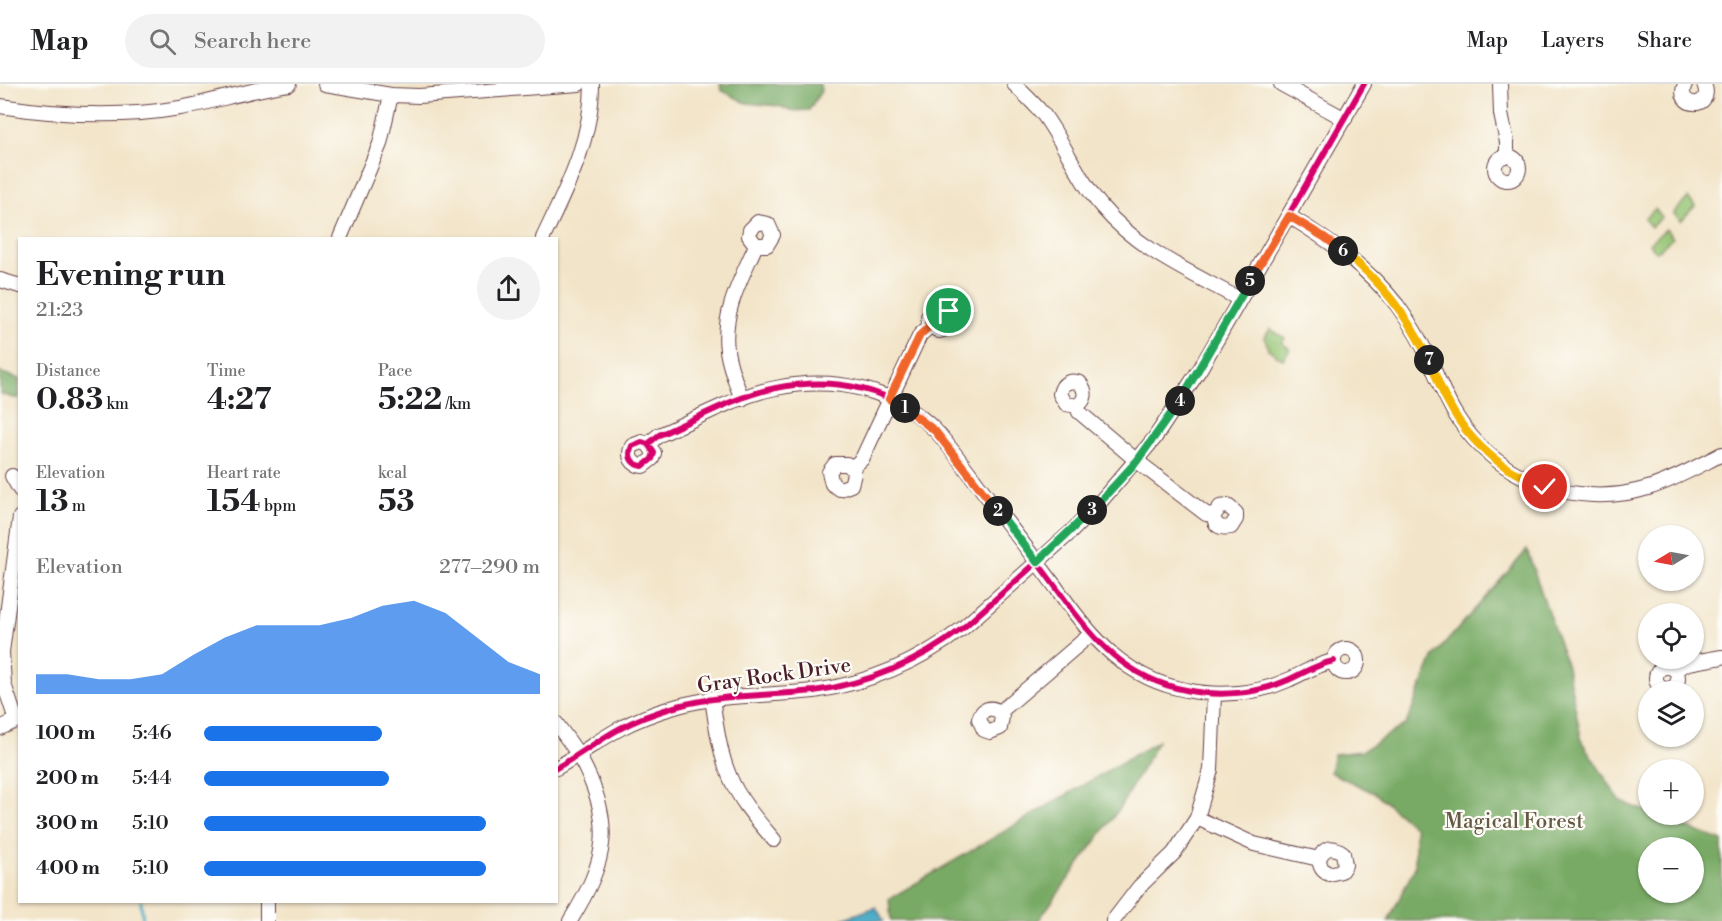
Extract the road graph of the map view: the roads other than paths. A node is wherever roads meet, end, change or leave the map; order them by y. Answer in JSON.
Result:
{"nodes":[{"id":1,"x":289,"y":84,"type":"edge"},
{"id":2,"x":325,"y":84,"type":"edge"},
{"id":3,"x":579,"y":84,"type":"edge"},
{"id":4,"x":592,"y":84,"type":"edge"},
{"id":5,"x":1014,"y":84,"type":"edge"},
{"id":6,"x":1281,"y":84,"type":"edge"},
{"id":7,"x":1364,"y":84,"type":"edge"},
{"id":8,"x":1500,"y":84,"type":"edge"},
{"id":9,"x":1685,"y":84,"type":"edge"},
{"id":10,"x":1704,"y":84,"type":"edge"},
{"id":11,"x":391,"y":95,"type":"junction"},
{"id":12,"x":0,"y":106,"type":"edge"},
{"id":13,"x":1345,"y":119,"type":"junction"},
{"id":14,"x":1507,"y":156,"type":"dead end"},
{"id":15,"x":1289,"y":216,"type":"junction"},
{"id":16,"x":340,"y":237,"type":"edge"},
{"id":17,"x":543,"y":237,"type":"edge"},
{"id":18,"x":756,"y":245,"type":"dead end"},
{"id":19,"x":0,"y":280,"type":"edge"},
{"id":20,"x":18,"y":285,"type":"edge"},
{"id":21,"x":1239,"y":299,"type":"junction"},
{"id":22,"x":930,"y":326,"type":"dead end"},
{"id":23,"x":742,"y":399,"type":"junction"},
{"id":24,"x":889,"y":399,"type":"junction"},
{"id":25,"x":1077,"y":406,"type":"dead end"},
{"id":26,"x":648,"y":444,"type":"dead end"},
{"id":27,"x":1722,"y":454,"type":"edge"},
{"id":28,"x":1137,"y":461,"type":"junction"},
{"id":29,"x":852,"y":468,"type":"dead end"},
{"id":30,"x":12,"y":476,"type":"dead end"},
{"id":31,"x":18,"y":486,"type":"edge"},
{"id":32,"x":1214,"y":515,"type":"dead end"},
{"id":33,"x":18,"y":532,"type":"edge"},
{"id":34,"x":1037,"y":562,"type":"junction"},
{"id":35,"x":1091,"y":634,"type":"junction"},
{"id":36,"x":1722,"y":657,"type":"edge"},
{"id":37,"x":1334,"y":661,"type":"dead end"},
{"id":38,"x":1675,"y":670,"type":"dead end"},
{"id":39,"x":1214,"y":694,"type":"junction"},
{"id":40,"x":712,"y":698,"type":"junction"},
{"id":41,"x":1000,"y":712,"type":"dead end"},
{"id":42,"x":18,"y":719,"type":"edge"},
{"id":43,"x":558,"y":726,"type":"edge"},
{"id":44,"x":0,"y":728,"type":"edge"},
{"id":45,"x":578,"y":755,"type":"junction"},
{"id":46,"x":558,"y":767,"type":"edge"},
{"id":47,"x":1197,"y":818,"type":"junction"},
{"id":48,"x":774,"y":840,"type":"dead end"},
{"id":49,"x":1319,"y":859,"type":"dead end"},
{"id":50,"x":267,"y":903,"type":"edge"},
{"id":51,"x":267,"y":921,"type":"edge"},
{"id":52,"x":570,"y":921,"type":"edge"},
{"id":53,"x":1113,"y":921,"type":"edge"}],
"edges":[{"from":1,"to":12,"type":"street"},
{"from":2,"to":11,"type":"street"},
{"from":3,"to":11,"type":"street"},
{"from":4,"to":17,"type":"street"},
{"from":5,"to":21,"type":"street"},
{"from":6,"to":13,"type":"street"},
{"from":7,"to":13,"type":"street","name":"Gray Rock Drive"},
{"from":8,"to":14,"type":"street"},
{"from":9,"to":10,"type":"street"},
{"from":11,"to":16,"type":"street"},
{"from":13,"to":15,"type":"street","name":"Gray Rock Drive"},
{"from":15,"to":21,"type":"street","name":"Gray Rock Drive"},
{"from":15,"to":27,"type":"street"},
{"from":18,"to":23,"type":"street"},
{"from":19,"to":20,"type":"street"},
{"from":21,"to":28,"type":"street","name":"Gray Rock Drive"},
{"from":22,"to":24,"type":"street"},
{"from":23,"to":24,"type":"street"},
{"from":23,"to":26,"type":"street"},
{"from":24,"to":29,"type":"street"},
{"from":24,"to":34,"type":"street"},
{"from":25,"to":28,"type":"street"},
{"from":28,"to":32,"type":"street"},
{"from":28,"to":34,"type":"street","name":"Gray Rock Drive"},
{"from":30,"to":31,"type":"street"},
{"from":33,"to":42,"type":"street"},
{"from":34,"to":35,"type":"street"},
{"from":34,"to":40,"type":"street","name":"Gray Rock Drive"},
{"from":35,"to":39,"type":"street"},
{"from":35,"to":41,"type":"street"},
{"from":36,"to":38,"type":"street"},
{"from":37,"to":39,"type":"street"},
{"from":39,"to":47,"type":"street"},
{"from":40,"to":45,"type":"street","name":"Gray Rock Drive"},
{"from":40,"to":48,"type":"street"},
{"from":42,"to":44,"type":"street"},
{"from":43,"to":45,"type":"street"},
{"from":45,"to":46,"type":"street","name":"Gray Rock Drive"},
{"from":45,"to":52,"type":"street"},
{"from":47,"to":49,"type":"street"},
{"from":47,"to":53,"type":"street"},
{"from":50,"to":51,"type":"street"}]}
